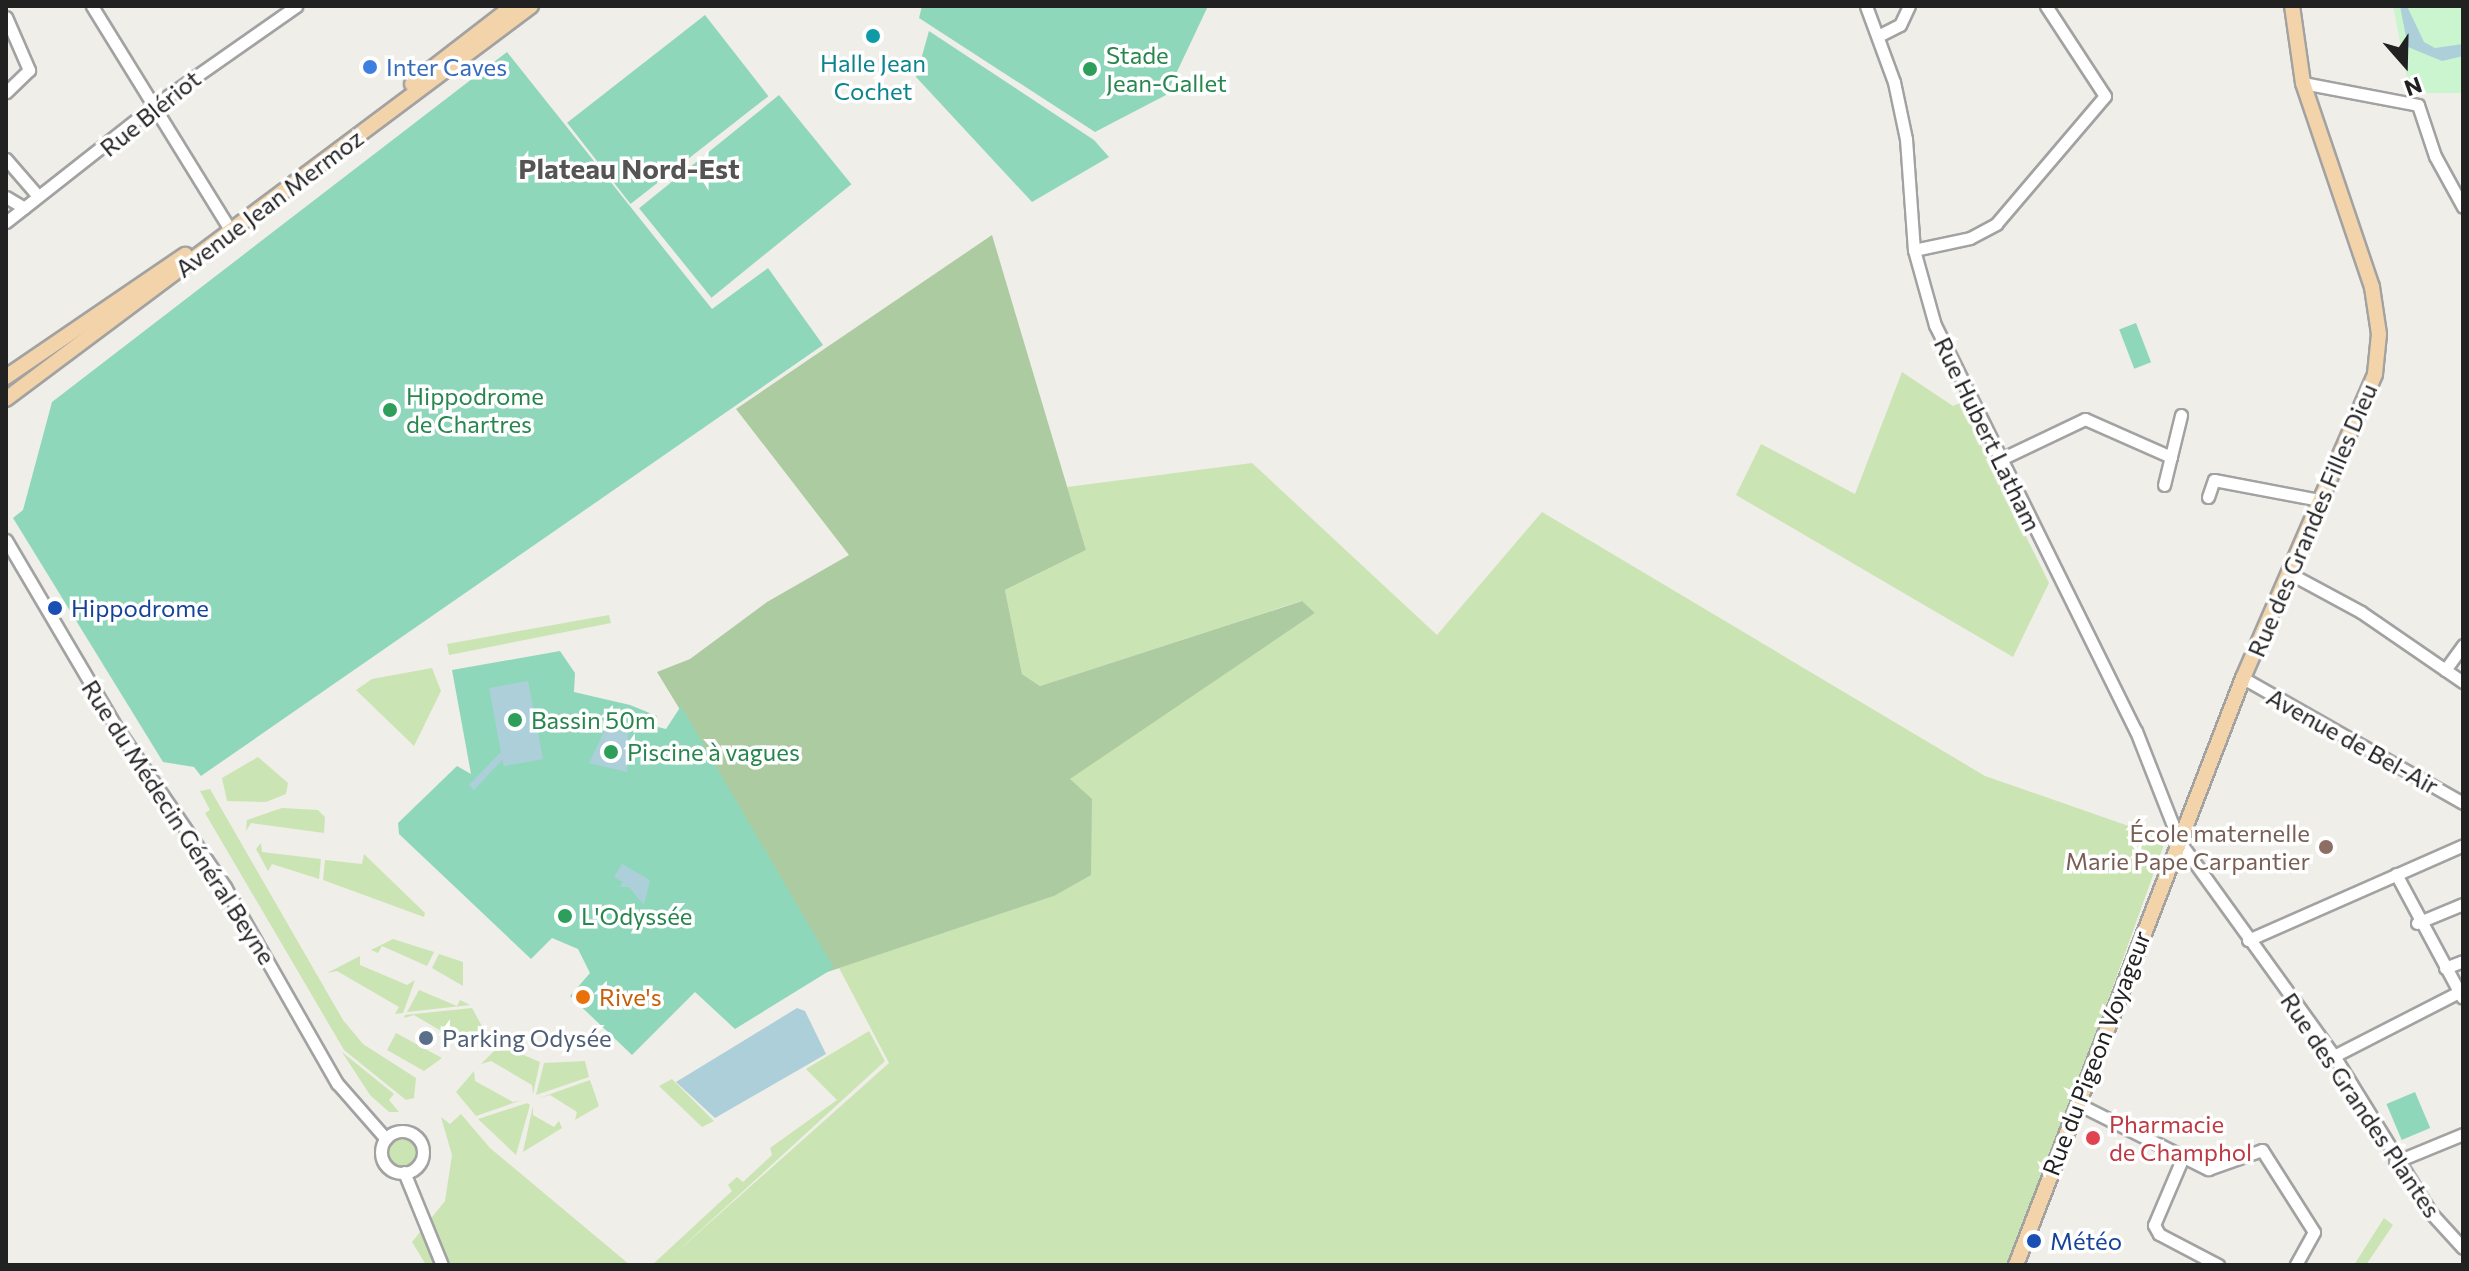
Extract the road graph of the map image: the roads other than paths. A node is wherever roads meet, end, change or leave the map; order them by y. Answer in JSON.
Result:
{"nodes":[{"id":1,"x":92,"y":6,"type":"edge"},
{"id":2,"x":296,"y":6,"type":"edge"},
{"id":3,"x":513,"y":6,"type":"edge"},
{"id":4,"x":531,"y":6,"type":"edge"},
{"id":5,"x":1866,"y":6,"type":"edge"},
{"id":6,"x":1909,"y":6,"type":"edge"},
{"id":7,"x":2046,"y":6,"type":"edge"},
{"id":8,"x":2292,"y":6,"type":"edge"},
{"id":9,"x":6,"y":17,"type":"edge"},
{"id":10,"x":1880,"y":35,"type":"junction"},
{"id":11,"x":2303,"y":83,"type":"junction"},
{"id":12,"x":6,"y":92,"type":"edge"},
{"id":13,"x":152,"y":107,"type":"junction"},
{"id":14,"x":6,"y":159,"type":"edge"},
{"id":15,"x":38,"y":196,"type":"junction"},
{"id":16,"x":6,"y":197,"type":"edge"},
{"id":17,"x":2463,"y":207,"type":"edge"},
{"id":18,"x":24,"y":208,"type":"junction"},
{"id":19,"x":6,"y":222,"type":"edge"},
{"id":20,"x":227,"y":225,"type":"junction"},
{"id":21,"x":1914,"y":250,"type":"junction"},
{"id":22,"x":6,"y":377,"type":"edge"},
{"id":23,"x":6,"y":399,"type":"edge"},
{"id":24,"x":2181,"y":415,"type":"dead end"},
{"id":25,"x":2171,"y":457,"type":"junction"},
{"id":26,"x":2001,"y":459,"type":"junction"},
{"id":27,"x":2164,"y":485,"type":"dead end"},
{"id":28,"x":2208,"y":497,"type":"dead end"},
{"id":29,"x":2320,"y":500,"type":"junction"},
{"id":30,"x":6,"y":540,"type":"edge"},
{"id":31,"x":2287,"y":572,"type":"junction"},
{"id":32,"x":2463,"y":645,"type":"edge"},
{"id":33,"x":2445,"y":670,"type":"junction"},
{"id":34,"x":2243,"y":678,"type":"junction"},
{"id":35,"x":2463,"y":682,"type":"edge"},
{"id":36,"x":2463,"y":803,"type":"edge"},
{"id":37,"x":2179,"y":841,"type":"junction"},
{"id":38,"x":2463,"y":845,"type":"edge"},
{"id":39,"x":2396,"y":874,"type":"junction"},
{"id":40,"x":2463,"y":904,"type":"edge"},
{"id":41,"x":2417,"y":923,"type":"junction"},
{"id":42,"x":2248,"y":940,"type":"junction"},
{"id":43,"x":2463,"y":961,"type":"edge"},
{"id":44,"x":2445,"y":968,"type":"junction"},
{"id":45,"x":2461,"y":995,"type":"edge"},
{"id":46,"x":2334,"y":1056,"type":"junction"},
{"id":47,"x":2076,"y":1103,"type":"junction"},
{"id":48,"x":2463,"y":1134,"type":"edge"},
{"id":49,"x":386,"y":1139,"type":"junction"},
{"id":50,"x":2183,"y":1157,"type":"junction"},
{"id":51,"x":2395,"y":1162,"type":"junction"},
{"id":52,"x":404,"y":1172,"type":"junction"},
{"id":53,"x":2463,"y":1248,"type":"edge"},
{"id":54,"x":442,"y":1265,"type":"edge"},
{"id":55,"x":2016,"y":1265,"type":"edge"},
{"id":56,"x":2218,"y":1265,"type":"edge"},
{"id":57,"x":2296,"y":1265,"type":"edge"}],
"edges":[{"from":1,"to":13,"type":"street"},
{"from":2,"to":13,"type":"street","name":"Rue Blériot"},
{"from":3,"to":20,"type":"main road","name":"Avenue Jean Mermoz"},
{"from":4,"to":23,"type":"main road","name":"Avenue Jean Mermoz"},
{"from":5,"to":10,"type":"street","name":"Rue Hubert Latham"},
{"from":6,"to":10,"type":"street"},
{"from":7,"to":21,"type":"street"},
{"from":8,"to":11,"type":"main road","name":"Rue des Grandes Filles Dieu"},
{"from":9,"to":12,"type":"street"},
{"from":10,"to":21,"type":"street","name":"Rue Hubert Latham"},
{"from":11,"to":17,"type":"street"},
{"from":11,"to":29,"type":"main road","name":"Rue des Grandes Filles Dieu"},
{"from":13,"to":15,"type":"street","name":"Rue Blériot"},
{"from":13,"to":20,"type":"street"},
{"from":14,"to":15,"type":"street"},
{"from":15,"to":18,"type":"street","name":"Rue Blériot"},
{"from":16,"to":18,"type":"street"},
{"from":18,"to":19,"type":"street","name":"Rue Blériot"},
{"from":20,"to":22,"type":"main road","name":"Avenue Jean Mermoz"},
{"from":21,"to":26,"type":"street","name":"Rue Hubert Latham"},
{"from":24,"to":25,"type":"street"},
{"from":25,"to":26,"type":"street"},
{"from":25,"to":27,"type":"street"},
{"from":26,"to":37,"type":"street","name":"Rue Hubert Latham"},
{"from":28,"to":29,"type":"street"},
{"from":29,"to":31,"type":"main road","name":"Rue des Grandes Filles Dieu"},
{"from":30,"to":49,"type":"street","name":"Rue du Médecin Général Beyne"},
{"from":31,"to":33,"type":"street"},
{"from":31,"to":34,"type":"main road","name":"Rue des Grandes Filles Dieu"},
{"from":32,"to":33,"type":"street"},
{"from":33,"to":35,"type":"street"},
{"from":34,"to":36,"type":"street","name":"Avenue de Bel-Air"},
{"from":34,"to":37,"type":"main road","name":"Rue des Grandes Filles Dieu"},
{"from":37,"to":42,"type":"street","name":"Rue des Grandes Plantes"},
{"from":37,"to":47,"type":"main road","name":"Rue du Pigeon Voyageur"},
{"from":38,"to":39,"type":"street"},
{"from":39,"to":41,"type":"street"},
{"from":39,"to":42,"type":"street"},
{"from":40,"to":41,"type":"street"},
{"from":41,"to":44,"type":"street"},
{"from":42,"to":46,"type":"street","name":"Rue des Grandes Plantes"},
{"from":43,"to":44,"type":"street"},
{"from":44,"to":45,"type":"street"},
{"from":45,"to":46,"type":"street"},
{"from":46,"to":51,"type":"street","name":"Rue des Grandes Plantes"},
{"from":47,"to":50,"type":"street"},
{"from":47,"to":55,"type":"main road","name":"Rue du Pigeon Voyageur"},
{"from":48,"to":51,"type":"street"},
{"from":49,"to":52,"type":"street"},
{"from":49,"to":52,"type":"street"},
{"from":50,"to":56,"type":"street"},
{"from":50,"to":57,"type":"street"},
{"from":51,"to":53,"type":"street","name":"Rue des Grandes Plantes"},
{"from":52,"to":54,"type":"street"}]}
